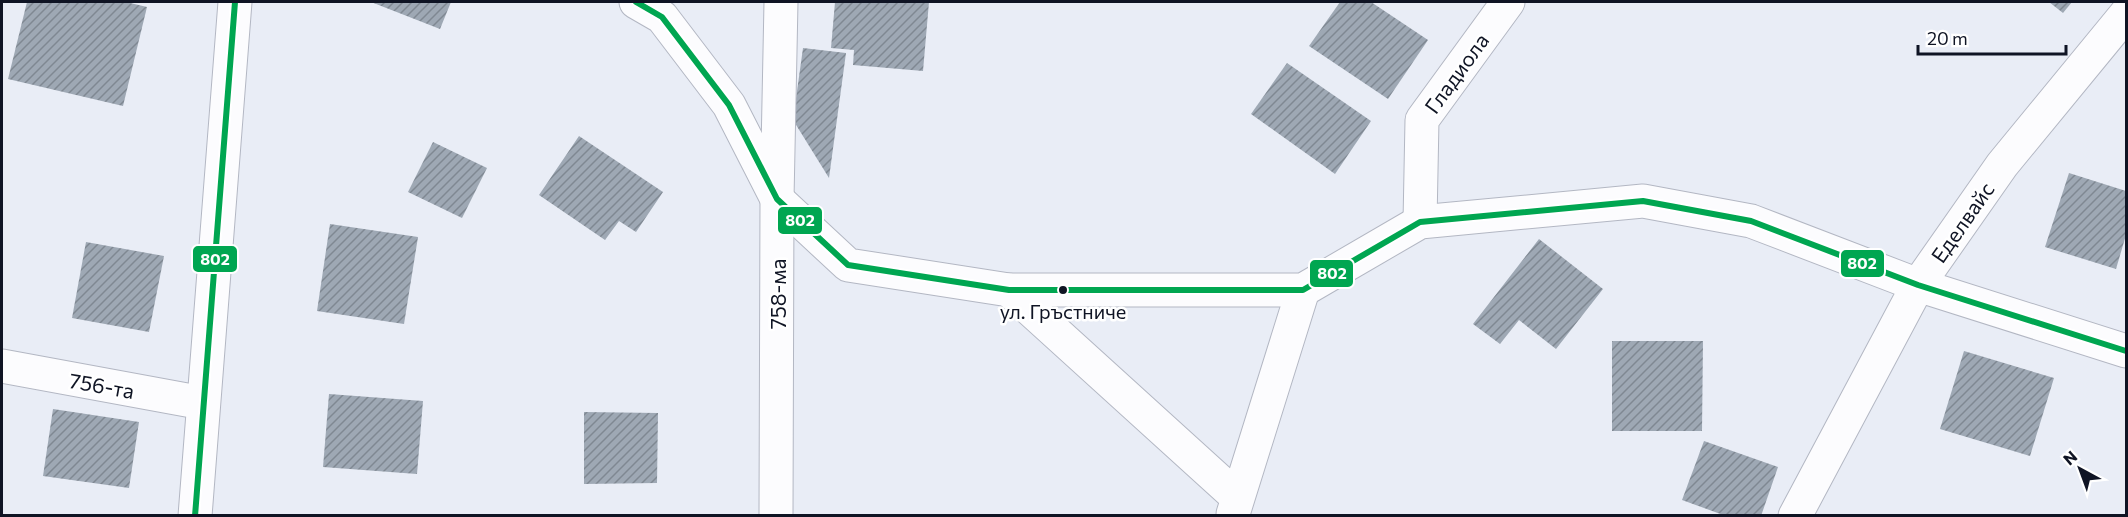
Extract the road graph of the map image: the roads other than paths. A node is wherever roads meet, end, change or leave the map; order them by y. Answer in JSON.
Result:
{"nodes":[{"id":1,"x":234,"y":2,"type":"edge"},
{"id":2,"x":636,"y":2,"type":"edge"},
{"id":3,"x":781,"y":2,"type":"edge"},
{"id":4,"x":1508,"y":2,"type":"edge"},
{"id":5,"x":2127,"y":14,"type":"edge"},
{"id":6,"x":777,"y":199,"type":"junction"},
{"id":7,"x":1420,"y":222,"type":"junction"},
{"id":8,"x":1918,"y":285,"type":"junction"},
{"id":9,"x":1009,"y":290,"type":"junction"},
{"id":10,"x":1303,"y":290,"type":"junction"},
{"id":11,"x":2127,"y":351,"type":"edge"},
{"id":12,"x":2,"y":366,"type":"edge"},
{"id":13,"x":203,"y":403,"type":"junction"},
{"id":14,"x":1235,"y":506,"type":"edge"},
{"id":15,"x":195,"y":516,"type":"edge"},
{"id":16,"x":776,"y":516,"type":"edge"},
{"id":17,"x":1795,"y":516,"type":"edge"}],
"edges":[{"from":1,"to":13,"type":"street"},
{"from":2,"to":6,"type":"street"},
{"from":3,"to":6,"type":"street","name":"758-ма"},
{"from":4,"to":7,"type":"street","name":"Гладиола"},
{"from":5,"to":8,"type":"street","name":"Еделвайс"},
{"from":6,"to":9,"type":"street"},
{"from":6,"to":16,"type":"street","name":"758-ма"},
{"from":7,"to":8,"type":"street"},
{"from":7,"to":10,"type":"street"},
{"from":8,"to":11,"type":"street"},
{"from":8,"to":17,"type":"street","name":"Еделвайс"},
{"from":9,"to":10,"type":"street"},
{"from":9,"to":14,"type":"street"},
{"from":10,"to":14,"type":"street"},
{"from":12,"to":13,"type":"street","name":"756-та"},
{"from":13,"to":15,"type":"street"}]}
